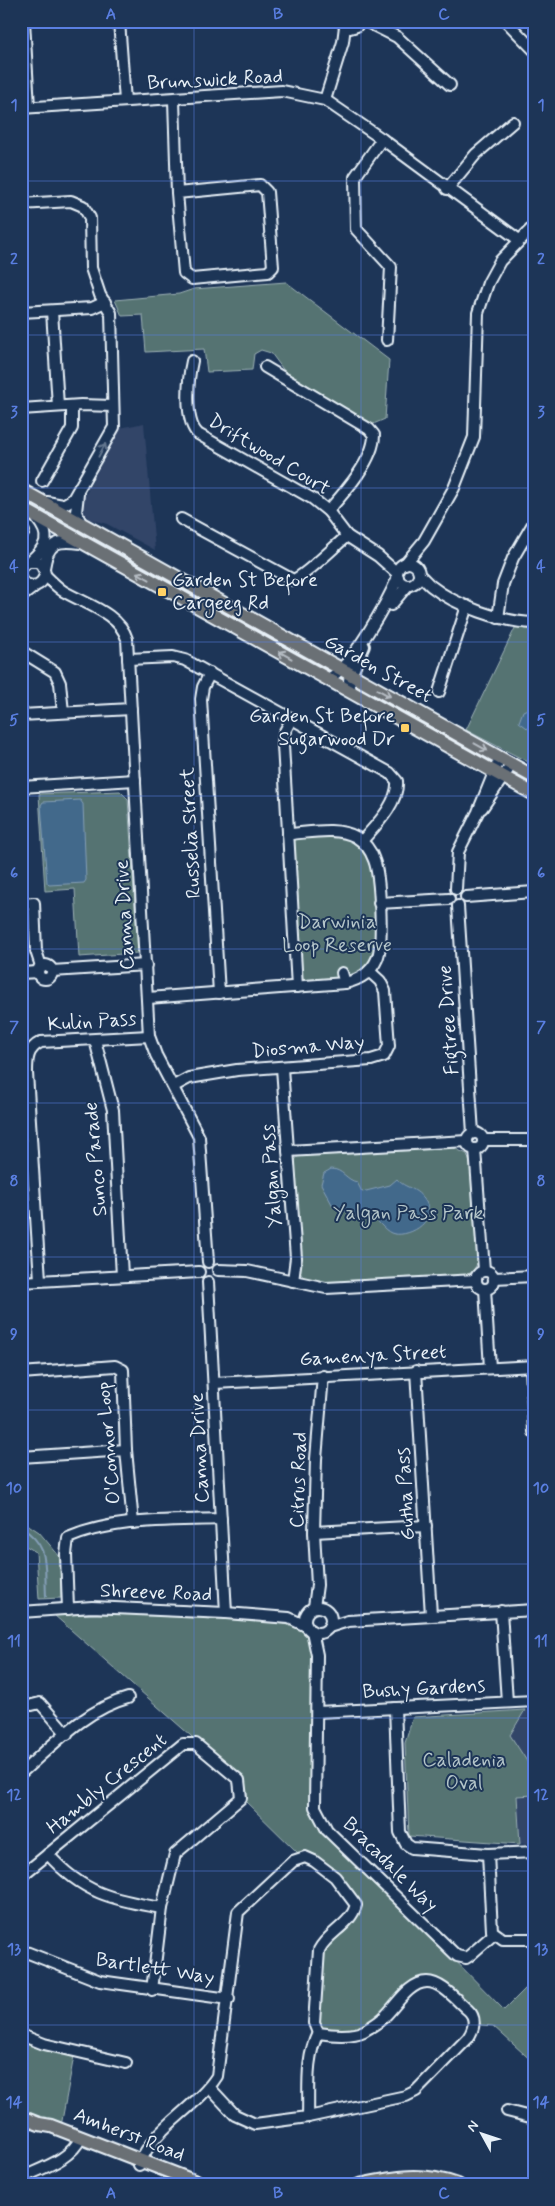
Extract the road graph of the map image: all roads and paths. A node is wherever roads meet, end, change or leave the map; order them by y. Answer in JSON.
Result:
{"nodes":[{"id":1,"x":24,"y":21,"type":"edge"},
{"id":2,"x":119,"y":21,"type":"edge"},
{"id":3,"x":506,"y":21,"type":"edge"},
{"id":4,"x":356,"y":24,"type":"edge"},
{"id":5,"x":534,"y":50,"type":"edge"},
{"id":6,"x":450,"y":84,"type":"dead end"},
{"id":7,"x":174,"y":100,"type":"junction"},
{"id":8,"x":325,"y":100,"type":"junction"},
{"id":9,"x":125,"y":101,"type":"junction"},
{"id":10,"x":25,"y":107,"type":"edge"},
{"id":11,"x":513,"y":122,"type":"dead end"},
{"id":12,"x":382,"y":139,"type":"junction"},
{"id":13,"x":447,"y":188,"type":"junction"},
{"id":14,"x":177,"y":193,"type":"junction"},
{"id":15,"x":21,"y":204,"type":"edge"},
{"id":16,"x":534,"y":226,"type":"edge"},
{"id":17,"x":516,"y":243,"type":"junction"},
{"id":18,"x":102,"y":298,"type":"junction"},
{"id":19,"x":52,"y":311,"type":"junction"},
{"id":20,"x":21,"y":312,"type":"edge"},
{"id":21,"x":387,"y":340,"type":"dead end"},
{"id":22,"x":192,"y":361,"type":"dead end"},
{"id":23,"x":265,"y":367,"type":"dead end"},
{"id":24,"x":58,"y":406,"type":"junction"},
{"id":25,"x":72,"y":406,"type":"junction"},
{"id":26,"x":113,"y":406,"type":"junction"},
{"id":27,"x":21,"y":409,"type":"edge"},
{"id":28,"x":42,"y":482,"type":"dead end"},
{"id":29,"x":21,"y":490,"type":"edge"},
{"id":30,"x":79,"y":493,"type":"junction"},
{"id":31,"x":42,"y":501,"type":"junction"},
{"id":32,"x":21,"y":508,"type":"edge"},
{"id":33,"x":328,"y":511,"type":"junction"},
{"id":34,"x":34,"y":515,"type":"junction"},
{"id":35,"x":181,"y":520,"type":"dead end"},
{"id":36,"x":534,"y":522,"type":"edge"},
{"id":37,"x":81,"y":523,"type":"junction"},
{"id":38,"x":347,"y":536,"type":"junction"},
{"id":39,"x":85,"y":543,"type":"junction"},
{"id":40,"x":25,"y":563,"type":"edge"},
{"id":41,"x":45,"y":572,"type":"junction"},
{"id":42,"x":407,"y":573,"type":"junction"},
{"id":43,"x":21,"y":579,"type":"edge"},
{"id":44,"x":36,"y":586,"type":"junction"},
{"id":45,"x":61,"y":589,"type":"junction"},
{"id":46,"x":199,"y":590,"type":"junction"},
{"id":47,"x":21,"y":597,"type":"edge"},
{"id":48,"x":468,"y":606,"type":"junction"},
{"id":49,"x":498,"y":618,"type":"junction"},
{"id":50,"x":534,"y":622,"type":"edge"},
{"id":51,"x":238,"y":629,"type":"junction"},
{"id":52,"x":21,"y":651,"type":"edge"},
{"id":53,"x":128,"y":659,"type":"junction"},
{"id":54,"x":346,"y":672,"type":"junction"},
{"id":55,"x":210,"y":673,"type":"junction"},
{"id":56,"x":328,"y":679,"type":"junction"},
{"id":57,"x":350,"y":692,"type":"junction"},
{"id":58,"x":439,"y":692,"type":"dead end"},
{"id":59,"x":131,"y":709,"type":"junction"},
{"id":60,"x":63,"y":712,"type":"junction"},
{"id":61,"x":21,"y":715,"type":"edge"},
{"id":62,"x":292,"y":718,"type":"junction"},
{"id":63,"x":500,"y":758,"type":"junction"},
{"id":64,"x":512,"y":764,"type":"junction"},
{"id":65,"x":499,"y":774,"type":"junction"},
{"id":66,"x":534,"y":776,"type":"edge"},
{"id":67,"x":135,"y":780,"type":"junction"},
{"id":68,"x":21,"y":787,"type":"edge"},
{"id":69,"x":534,"y":794,"type":"edge"},
{"id":70,"x":288,"y":834,"type":"junction"},
{"id":71,"x":362,"y":841,"type":"junction"},
{"id":72,"x":456,"y":889,"type":"junction"},
{"id":73,"x":534,"y":892,"type":"edge"},
{"id":74,"x":466,"y":897,"type":"junction"},
{"id":75,"x":449,"y":899,"type":"junction"},
{"id":76,"x":379,"y":903,"type":"junction"},
{"id":77,"x":21,"y":904,"type":"edge"},
{"id":78,"x":458,"y":906,"type":"junction"},
{"id":79,"x":146,"y":965,"type":"junction"},
{"id":80,"x":39,"y":969,"type":"junction"},
{"id":81,"x":369,"y":971,"type":"junction"},
{"id":82,"x":21,"y":973,"type":"edge"},
{"id":83,"x":297,"y":987,"type":"junction"},
{"id":84,"x":219,"y":993,"type":"junction"},
{"id":85,"x":148,"y":998,"type":"junction"},
{"id":86,"x":149,"y":1036,"type":"junction"},
{"id":87,"x":95,"y":1040,"type":"junction"},
{"id":88,"x":282,"y":1068,"type":"junction"},
{"id":89,"x":24,"y":1074,"type":"edge"},
{"id":90,"x":174,"y":1086,"type":"junction"},
{"id":91,"x":470,"y":1137,"type":"junction"},
{"id":92,"x":484,"y":1140,"type":"junction"},
{"id":93,"x":534,"y":1140,"type":"edge"},
{"id":94,"x":475,"y":1149,"type":"junction"},
{"id":95,"x":288,"y":1151,"type":"junction"},
{"id":96,"x":208,"y":1262,"type":"junction"},
{"id":97,"x":218,"y":1270,"type":"junction"},
{"id":98,"x":484,"y":1270,"type":"junction"},
{"id":99,"x":199,"y":1272,"type":"junction"},
{"id":100,"x":122,"y":1276,"type":"junction"},
{"id":101,"x":534,"y":1276,"type":"edge"},
{"id":102,"x":494,"y":1278,"type":"junction"},
{"id":103,"x":40,"y":1280,"type":"junction"},
{"id":104,"x":476,"y":1280,"type":"junction"},
{"id":105,"x":292,"y":1281,"type":"junction"},
{"id":106,"x":21,"y":1282,"type":"edge"},
{"id":107,"x":208,"y":1282,"type":"junction"},
{"id":108,"x":485,"y":1289,"type":"junction"},
{"id":109,"x":533,"y":1366,"type":"edge"},
{"id":110,"x":490,"y":1368,"type":"junction"},
{"id":111,"x":416,"y":1371,"type":"junction"},
{"id":112,"x":21,"y":1373,"type":"edge"},
{"id":113,"x":323,"y":1376,"type":"junction"},
{"id":114,"x":214,"y":1383,"type":"junction"},
{"id":115,"x":534,"y":1432,"type":"edge"},
{"id":116,"x":126,"y":1450,"type":"junction"},
{"id":117,"x":21,"y":1457,"type":"edge"},
{"id":118,"x":221,"y":1519,"type":"junction"},
{"id":119,"x":133,"y":1523,"type":"junction"},
{"id":120,"x":426,"y":1526,"type":"junction"},
{"id":121,"x":314,"y":1532,"type":"junction"},
{"id":122,"x":68,"y":1608,"type":"junction"},
{"id":123,"x":319,"y":1610,"type":"junction"},
{"id":124,"x":534,"y":1610,"type":"edge"},
{"id":125,"x":501,"y":1611,"type":"junction"},
{"id":126,"x":21,"y":1612,"type":"edge"},
{"id":127,"x":226,"y":1613,"type":"junction"},
{"id":128,"x":431,"y":1615,"type":"junction"},
{"id":129,"x":288,"y":1618,"type":"junction"},
{"id":130,"x":348,"y":1621,"type":"junction"},
{"id":131,"x":317,"y":1629,"type":"junction"},
{"id":132,"x":128,"y":1698,"type":"dead end"},
{"id":133,"x":534,"y":1701,"type":"edge"},
{"id":134,"x":507,"y":1702,"type":"junction"},
{"id":135,"x":32,"y":1705,"type":"dead end"},
{"id":136,"x":395,"y":1708,"type":"junction"},
{"id":137,"x":317,"y":1712,"type":"junction"},
{"id":138,"x":67,"y":1734,"type":"junction"},
{"id":139,"x":21,"y":1773,"type":"edge"},
{"id":140,"x":534,"y":1852,"type":"edge"},
{"id":141,"x":48,"y":1854,"type":"junction"},
{"id":142,"x":488,"y":1854,"type":"junction"},
{"id":143,"x":21,"y":1879,"type":"edge"},
{"id":144,"x":162,"y":1908,"type":"junction"},
{"id":145,"x":494,"y":1934,"type":"junction"},
{"id":146,"x":534,"y":1939,"type":"edge"},
{"id":147,"x":21,"y":1950,"type":"edge"},
{"id":148,"x":152,"y":1990,"type":"junction"},
{"id":149,"x":229,"y":1998,"type":"junction"},
{"id":150,"x":318,"y":2033,"type":"junction"},
{"id":151,"x":21,"y":2036,"type":"edge"},
{"id":152,"x":126,"y":2063,"type":"dead end"},
{"id":153,"x":210,"y":2088,"type":"junction"},
{"id":154,"x":507,"y":2111,"type":"dead end"},
{"id":155,"x":21,"y":2117,"type":"edge"},
{"id":156,"x":308,"y":2118,"type":"junction"},
{"id":157,"x":534,"y":2118,"type":"edge"},
{"id":158,"x":79,"y":2140,"type":"junction"},
{"id":159,"x":144,"y":2164,"type":"junction"},
{"id":160,"x":21,"y":2178,"type":"edge"},
{"id":161,"x":189,"y":2185,"type":"edge"},
{"id":162,"x":204,"y":2185,"type":"edge"},
{"id":163,"x":359,"y":2185,"type":"edge"},
{"id":164,"x":384,"y":2185,"type":"edge"},
{"id":165,"x":434,"y":2185,"type":"edge"},
{"id":166,"x":458,"y":2185,"type":"edge"}],
"edges":[{"from":1,"to":10,"type":"street"},
{"from":2,"to":9,"type":"street"},
{"from":3,"to":5,"type":"street"},
{"from":4,"to":6,"type":"street"},
{"from":4,"to":8,"type":"street"},
{"from":7,"to":8,"type":"street","name":"Brunswick Road"},
{"from":7,"to":9,"type":"street","name":"Brunswick Road"},
{"from":7,"to":14,"type":"street"},
{"from":8,"to":12,"type":"street","name":"Brunswick Road"},
{"from":9,"to":10,"type":"street","name":"Brunswick Road"},
{"from":11,"to":13,"type":"street"},
{"from":12,"to":13,"type":"street","name":"Brunswick Road"},
{"from":12,"to":21,"type":"street"},
{"from":13,"to":17,"type":"street","name":"Brunswick Road"},
{"from":14,"to":14,"type":"street"},
{"from":15,"to":18,"type":"street"},
{"from":16,"to":17,"type":"street"},
{"from":17,"to":42,"type":"street"},
{"from":18,"to":19,"type":"street"},
{"from":18,"to":26,"type":"street"},
{"from":19,"to":20,"type":"street"},
{"from":19,"to":24,"type":"street"},
{"from":22,"to":33,"type":"street","name":"Driftwood Court"},
{"from":23,"to":33,"type":"street"},
{"from":24,"to":25,"type":"street"},
{"from":24,"to":27,"type":"street"},
{"from":25,"to":26,"type":"street"},
{"from":25,"to":28,"type":"street"},
{"from":30,"to":26,"type":"street","one_way":true},
{"from":29,"to":31,"type":"main road","name":"Garden Street"},
{"from":30,"to":31,"type":"street"},
{"from":30,"to":37,"type":"street"},
{"from":31,"to":37,"type":"main road","name":"Garden Street"},
{"from":32,"to":34,"type":"main road","name":"Garden Street"},
{"from":33,"to":38,"type":"street","name":"Driftwood Court"},
{"from":34,"to":39,"type":"main road","name":"Garden Street"},
{"from":34,"to":40,"type":"street"},
{"from":35,"to":38,"type":"street"},
{"from":36,"to":49,"type":"street"},
{"from":37,"to":46,"type":"main road","name":"Garden Street"},
{"from":38,"to":42,"type":"street","name":"Driftwood Court"},
{"from":39,"to":41,"type":"street"},
{"from":51,"to":39,"type":"main road","name":"Garden Street","one_way":true},
{"from":40,"to":41,"type":"street","name":"Canna Drive"},
{"from":41,"to":44,"type":"street"},
{"from":41,"to":45,"type":"street","name":"Canna Drive"},
{"from":42,"to":48,"type":"street","name":"Driftwood Court"},
{"from":42,"to":54,"type":"street"},
{"from":43,"to":44,"type":"street"},
{"from":44,"to":45,"type":"street","name":"Canna Drive"},
{"from":44,"to":47,"type":"street"},
{"from":45,"to":53,"type":"street","name":"Canna Drive"},
{"from":46,"to":51,"type":"main road"},
{"from":46,"to":54,"type":"main road","name":"Garden Street"},
{"from":48,"to":49,"type":"street","name":"Driftwood Court"},
{"from":48,"to":58,"type":"street"},
{"from":49,"to":50,"type":"street","name":"Driftwood Court"},
{"from":56,"to":51,"type":"main road","name":"Garden Street","one_way":true},
{"from":52,"to":60,"type":"street"},
{"from":53,"to":55,"type":"street"},
{"from":53,"to":59,"type":"street","name":"Canna Drive"},
{"from":54,"to":56,"type":"street"},
{"from":54,"to":57,"type":"street"},
{"from":54,"to":63,"type":"main road","name":"Garden Street","one_way":true},
{"from":55,"to":62,"type":"street"},
{"from":55,"to":84,"type":"street","name":"Russelia Street"},
{"from":56,"to":57,"type":"main road","name":"Garden Street"},
{"from":57,"to":65,"type":"main road","name":"Garden Street"},
{"from":59,"to":60,"type":"street"},
{"from":59,"to":67,"type":"street","name":"Canna Drive"},
{"from":60,"to":61,"type":"street"},
{"from":62,"to":70,"type":"street"},
{"from":62,"to":71,"type":"street"},
{"from":63,"to":64,"type":"main road","name":"Garden Street"},
{"from":63,"to":65,"type":"street"},
{"from":64,"to":65,"type":"street"},
{"from":64,"to":66,"type":"main road","name":"Garden Street"},
{"from":65,"to":69,"type":"main road","name":"Garden Street"},
{"from":65,"to":72,"type":"street"},
{"from":67,"to":68,"type":"street"},
{"from":67,"to":79,"type":"street","name":"Canna Drive"},
{"from":70,"to":71,"type":"street"},
{"from":70,"to":83,"type":"street"},
{"from":71,"to":76,"type":"street"},
{"from":72,"to":74,"type":"street"},
{"from":72,"to":75,"type":"street"},
{"from":73,"to":74,"type":"street"},
{"from":74,"to":78,"type":"street"},
{"from":75,"to":76,"type":"street"},
{"from":75,"to":78,"type":"street"},
{"from":76,"to":81,"type":"street"},
{"from":77,"to":80,"type":"street"},
{"from":78,"to":91,"type":"street","name":"Figtree Drive"},
{"from":79,"to":80,"type":"street"},
{"from":79,"to":85,"type":"street","name":"Canna Drive"},
{"from":80,"to":82,"type":"street"},
{"from":81,"to":83,"type":"street"},
{"from":81,"to":88,"type":"street","name":"Diosma Way"},
{"from":83,"to":84,"type":"street"},
{"from":84,"to":85,"type":"street"},
{"from":85,"to":86,"type":"street","name":"Canna Drive"},
{"from":86,"to":87,"type":"street","name":"Kulin Pass"},
{"from":86,"to":90,"type":"street","name":"Canna Drive"},
{"from":87,"to":89,"type":"street","name":"Kulin Pass"},
{"from":87,"to":100,"type":"street","name":"Sunco Parade"},
{"from":88,"to":90,"type":"street","name":"Diosma Way"},
{"from":88,"to":95,"type":"street","name":"Yalgan Pass"},
{"from":89,"to":103,"type":"street","name":"Kulin Pass"},
{"from":90,"to":96,"type":"street","name":"Canna Drive"},
{"from":91,"to":92,"type":"street"},
{"from":91,"to":94,"type":"street"},
{"from":91,"to":95,"type":"street"},
{"from":92,"to":93,"type":"street"},
{"from":92,"to":94,"type":"street"},
{"from":94,"to":98,"type":"street"},
{"from":95,"to":105,"type":"street","name":"Yalgan Pass"},
{"from":96,"to":97,"type":"street"},
{"from":96,"to":99,"type":"street"},
{"from":97,"to":105,"type":"street"},
{"from":97,"to":107,"type":"street"},
{"from":98,"to":102,"type":"street"},
{"from":98,"to":104,"type":"street"},
{"from":99,"to":100,"type":"street"},
{"from":99,"to":107,"type":"street"},
{"from":100,"to":103,"type":"street"},
{"from":101,"to":102,"type":"street"},
{"from":102,"to":108,"type":"street"},
{"from":103,"to":106,"type":"street"},
{"from":104,"to":105,"type":"street"},
{"from":104,"to":108,"type":"street"},
{"from":107,"to":114,"type":"street","name":"Canna Drive"},
{"from":108,"to":110,"type":"street"},
{"from":109,"to":110,"type":"street","name":"Gamenya Street"},
{"from":109,"to":115,"type":"street"},
{"from":110,"to":111,"type":"street","name":"Gamenya Street"},
{"from":111,"to":113,"type":"street","name":"Gamenya Street"},
{"from":111,"to":120,"type":"street","name":"Gutha Pass"},
{"from":112,"to":116,"type":"street","name":"O'Connor Loop"},
{"from":113,"to":114,"type":"street","name":"Gamenya Street"},
{"from":113,"to":121,"type":"street","name":"Citrus Road"},
{"from":114,"to":118,"type":"street","name":"Canna Drive"},
{"from":116,"to":117,"type":"street"},
{"from":116,"to":119,"type":"street","name":"O'Connor Loop"},
{"from":118,"to":119,"type":"street"},
{"from":118,"to":127,"type":"street","name":"Canna Drive"},
{"from":119,"to":122,"type":"street"},
{"from":120,"to":121,"type":"street"},
{"from":120,"to":128,"type":"street","name":"Gutha Pass"},
{"from":121,"to":123,"type":"street","name":"Citrus Road"},
{"from":122,"to":126,"type":"street","name":"Shreeve Road"},
{"from":122,"to":127,"type":"street","name":"Shreeve Road"},
{"from":123,"to":129,"type":"street","name":"Shreeve Road"},
{"from":123,"to":130,"type":"street"},
{"from":123,"to":131,"type":"street"},
{"from":123,"to":131,"type":"street"},
{"from":124,"to":125,"type":"street"},
{"from":125,"to":128,"type":"street"},
{"from":125,"to":134,"type":"street"},
{"from":127,"to":129,"type":"street","name":"Shreeve Road"},
{"from":128,"to":130,"type":"street"},
{"from":129,"to":131,"type":"street","name":"Shreeve Road"},
{"from":130,"to":131,"type":"street"},
{"from":131,"to":137,"type":"street","name":"Bracadale Way"},
{"from":132,"to":138,"type":"street"},
{"from":133,"to":134,"type":"street","name":"Bushy Gardens"},
{"from":134,"to":136,"type":"street","name":"Bushy Gardens"},
{"from":135,"to":138,"type":"street"},
{"from":136,"to":137,"type":"street","name":"Bushy Gardens"},
{"from":136,"to":142,"type":"street"},
{"from":137,"to":145,"type":"street","name":"Bracadale Way"},
{"from":138,"to":139,"type":"street"},
{"from":140,"to":142,"type":"street"},
{"from":141,"to":143,"type":"street","name":"Hambly Crescent"},
{"from":141,"to":144,"type":"street"},
{"from":141,"to":144,"type":"street","name":"Hambly Crescent"},
{"from":142,"to":145,"type":"street"},
{"from":144,"to":148,"type":"street","name":"Hambly Crescent"},
{"from":145,"to":146,"type":"street"},
{"from":147,"to":148,"type":"street","name":"Bartlett Way"},
{"from":148,"to":149,"type":"street","name":"Bartlett Way"},
{"from":149,"to":150,"type":"street"},
{"from":149,"to":153,"type":"street"},
{"from":150,"to":156,"type":"street"},
{"from":150,"to":156,"type":"street"},
{"from":151,"to":152,"type":"street"},
{"from":153,"to":156,"type":"street"},
{"from":153,"to":159,"type":"street"},
{"from":154,"to":157,"type":"street"},
{"from":155,"to":158,"type":"main road","name":"Amherst Road"},
{"from":158,"to":159,"type":"main road","name":"Amherst Road"},
{"from":158,"to":160,"type":"street"},
{"from":159,"to":161,"type":"main road","name":"Amherst Road"},
{"from":159,"to":162,"type":"main road","name":"Amherst Road"},
{"from":163,"to":166,"type":"main road"},
{"from":164,"to":165,"type":"main road"}]}
